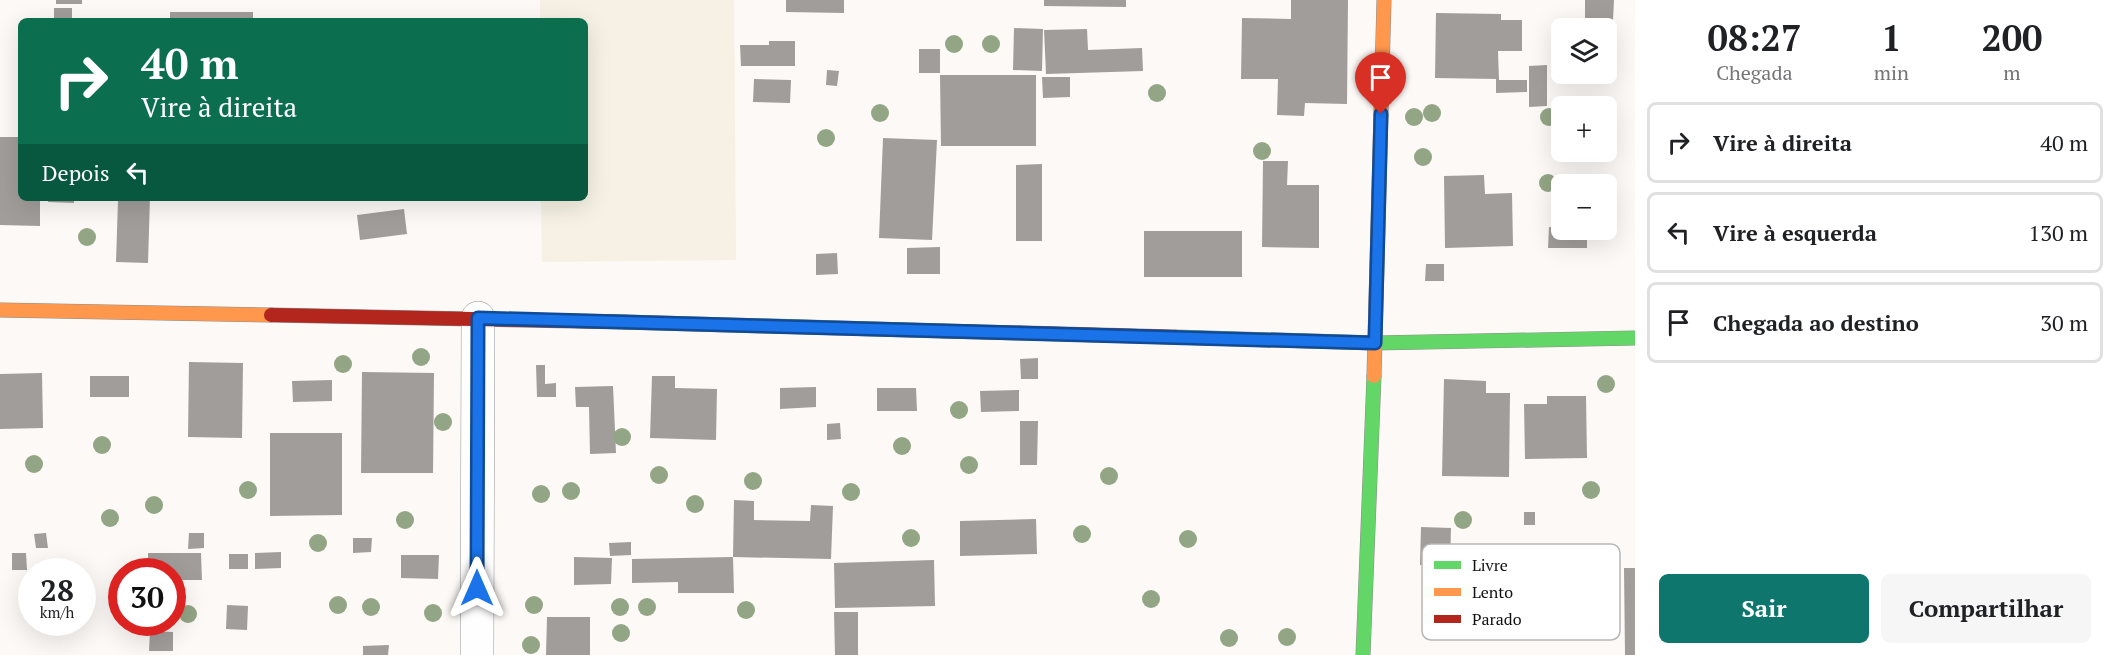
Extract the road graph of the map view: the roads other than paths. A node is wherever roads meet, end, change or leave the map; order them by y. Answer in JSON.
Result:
{"nodes":[{"id":1,"x":1384,"y":0,"type":"edge"},
{"id":2,"x":0,"y":310,"type":"edge"},
{"id":3,"x":478,"y":318,"type":"junction"},
{"id":4,"x":1635,"y":338,"type":"edge"},
{"id":5,"x":1375,"y":343,"type":"junction"},
{"id":6,"x":477,"y":655,"type":"edge"},
{"id":7,"x":1363,"y":655,"type":"edge"}],
"edges":[{"from":1,"to":5,"type":"street"},
{"from":2,"to":3,"type":"street"},
{"from":3,"to":5,"type":"street"},
{"from":3,"to":6,"type":"street"},
{"from":4,"to":5,"type":"street"},
{"from":5,"to":7,"type":"street"}]}
